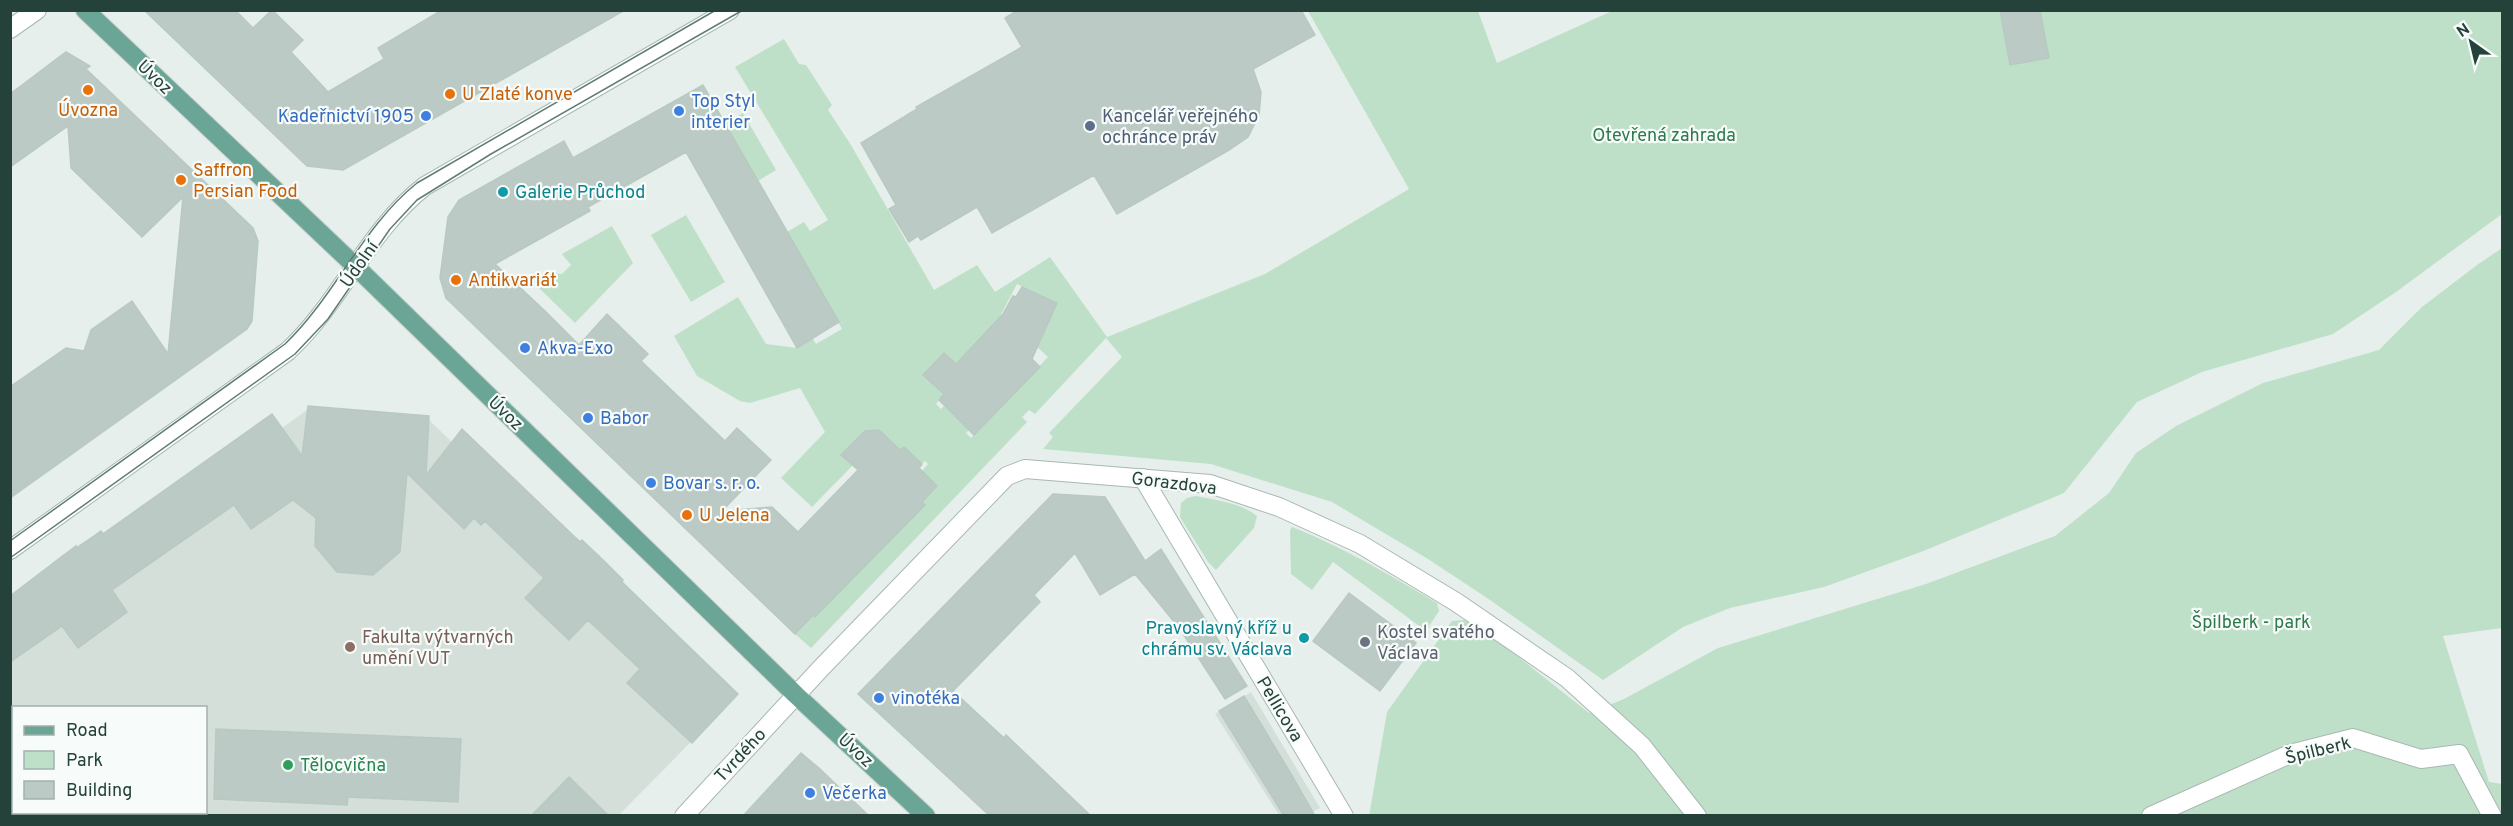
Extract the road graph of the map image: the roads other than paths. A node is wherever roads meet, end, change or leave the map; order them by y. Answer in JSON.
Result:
{"nodes":[{"id":1,"x":37,"y":10,"type":"edge"},
{"id":2,"x":85,"y":10,"type":"edge"},
{"id":3,"x":730,"y":10,"type":"edge"},
{"id":4,"x":10,"y":29,"type":"edge"},
{"id":5,"x":356,"y":267,"type":"junction"},
{"id":6,"x":1143,"y":478,"type":"junction"},
{"id":7,"x":10,"y":550,"type":"edge"},
{"id":8,"x":796,"y":695,"type":"junction"},
{"id":9,"x":684,"y":816,"type":"edge"},
{"id":10,"x":926,"y":816,"type":"edge"},
{"id":11,"x":1344,"y":816,"type":"edge"},
{"id":12,"x":1697,"y":816,"type":"edge"},
{"id":13,"x":2151,"y":816,"type":"edge"},
{"id":14,"x":2492,"y":816,"type":"edge"}],
"edges":[{"from":1,"to":4,"type":"street"},
{"from":2,"to":5,"type":"main road","name":"Úvoz"},
{"from":3,"to":5,"type":"street","name":"Údolní"},
{"from":5,"to":7,"type":"street","name":"Údolní"},
{"from":5,"to":8,"type":"main road","name":"Úvoz"},
{"from":6,"to":8,"type":"street","name":"Gorazdova"},
{"from":6,"to":11,"type":"street","name":"Pellicova"},
{"from":6,"to":12,"type":"street","name":"Gorazdova"},
{"from":8,"to":9,"type":"street","name":"Tvrdého"},
{"from":8,"to":10,"type":"main road","name":"Úvoz"},
{"from":13,"to":14,"type":"street","name":"Špilberk"}]}
